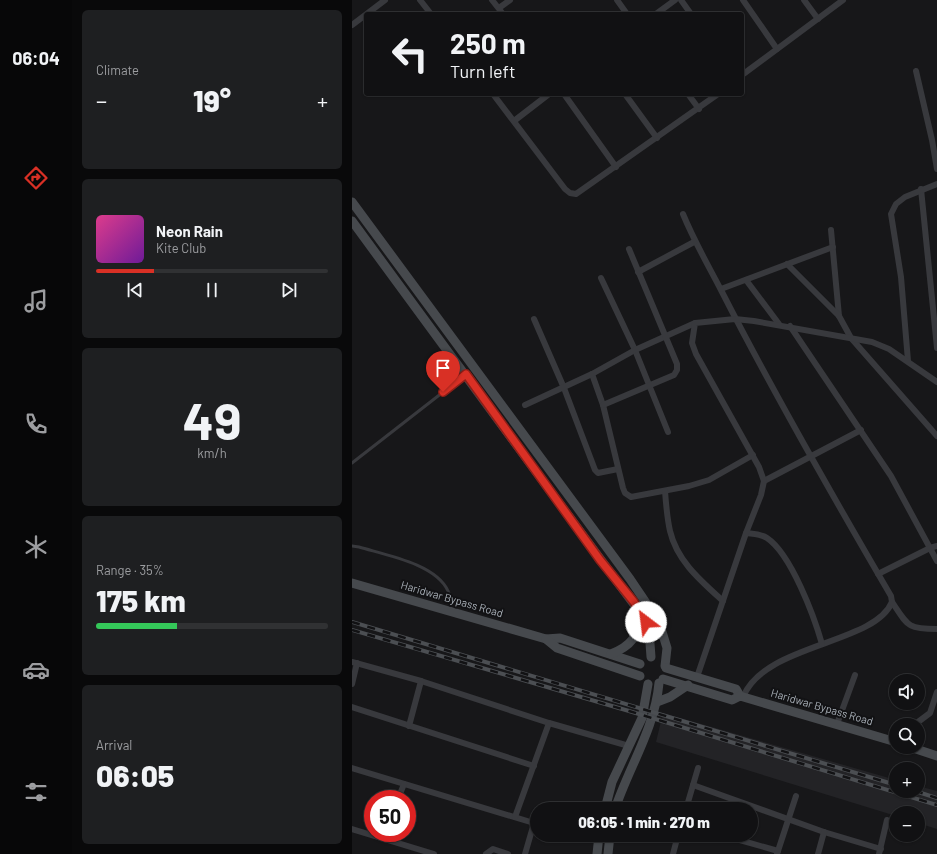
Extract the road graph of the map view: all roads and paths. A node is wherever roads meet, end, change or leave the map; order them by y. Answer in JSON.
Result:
{"nodes":[{"id":1,"x":385,"y":0,"type":"edge"},
{"id":2,"x":420,"y":0,"type":"edge"},
{"id":3,"x":492,"y":0,"type":"edge"},
{"id":4,"x":510,"y":0,"type":"edge"},
{"id":5,"x":617,"y":0,"type":"edge"},
{"id":6,"x":675,"y":0,"type":"edge"},
{"id":7,"x":681,"y":0,"type":"edge"},
{"id":8,"x":742,"y":0,"type":"edge"},
{"id":9,"x":804,"y":0,"type":"edge"},
{"id":10,"x":843,"y":0,"type":"edge"},
{"id":11,"x":499,"y":8,"type":"junction"},
{"id":12,"x":368,"y":12,"type":"edge"},
{"id":13,"x":429,"y":12,"type":"edge"},
{"id":14,"x":502,"y":12,"type":"edge"},
{"id":15,"x":626,"y":12,"type":"edge"},
{"id":16,"x":659,"y":12,"type":"edge"},
{"id":17,"x":690,"y":12,"type":"edge"},
{"id":18,"x":364,"y":15,"type":"edge"},
{"id":19,"x":818,"y":19,"type":"junction"},
{"id":20,"x":352,"y":24,"type":"edge"},
{"id":21,"x":778,"y":48,"type":"junction"},
{"id":22,"x":916,"y":71,"type":"dead end"},
{"id":23,"x":744,"y":74,"type":"edge"},
{"id":24,"x":495,"y":96,"type":"edge"},
{"id":25,"x":546,"y":96,"type":"edge"},
{"id":26,"x":565,"y":96,"type":"edge"},
{"id":27,"x":626,"y":96,"type":"edge"},
{"id":28,"x":689,"y":96,"type":"edge"},
{"id":29,"x":715,"y":96,"type":"edge"},
{"id":30,"x":699,"y":109,"type":"junction"},
{"id":31,"x":514,"y":121,"type":"junction"},
{"id":32,"x":657,"y":138,"type":"junction"},
{"id":33,"x":935,"y":140,"type":"edge"},
{"id":34,"x":616,"y":167,"type":"junction"},
{"id":35,"x":937,"y":168,"type":"edge"},
{"id":36,"x":937,"y":184,"type":"edge"},
{"id":37,"x":921,"y":189,"type":"junction"},
{"id":38,"x":352,"y":202,"type":"edge"},
{"id":39,"x":683,"y":214,"type":"dead end"},
{"id":40,"x":352,"y":221,"type":"edge"},
{"id":41,"x":831,"y":230,"type":"dead end"},
{"id":42,"x":694,"y":242,"type":"junction"},
{"id":43,"x":833,"y":247,"type":"junction"},
{"id":44,"x":629,"y":249,"type":"dead end"},
{"id":45,"x":787,"y":264,"type":"junction"},
{"id":46,"x":638,"y":272,"type":"junction"},
{"id":47,"x":601,"y":278,"type":"dead end"},
{"id":48,"x":746,"y":280,"type":"junction"},
{"id":49,"x":721,"y":289,"type":"junction"},
{"id":50,"x":839,"y":316,"type":"junction"},
{"id":51,"x":534,"y":319,"type":"dead end"},
{"id":52,"x":735,"y":319,"type":"junction"},
{"id":53,"x":695,"y":323,"type":"junction"},
{"id":54,"x":779,"y":324,"type":"junction"},
{"id":55,"x":790,"y":326,"type":"junction"},
{"id":56,"x":664,"y":336,"type":"junction"},
{"id":57,"x":850,"y":338,"type":"junction"},
{"id":58,"x":937,"y":348,"type":"edge"},
{"id":59,"x":635,"y":350,"type":"junction"},
{"id":60,"x":908,"y":361,"type":"junction"},
{"id":61,"x":466,"y":374,"type":"junction"},
{"id":62,"x":592,"y":374,"type":"junction"},
{"id":63,"x":937,"y":382,"type":"edge"},
{"id":64,"x":650,"y":385,"type":"junction"},
{"id":65,"x":564,"y":388,"type":"junction"},
{"id":66,"x":525,"y":405,"type":"dead end"},
{"id":67,"x":603,"y":405,"type":"junction"},
{"id":68,"x":861,"y":430,"type":"junction"},
{"id":69,"x":668,"y":432,"type":"dead end"},
{"id":70,"x":937,"y":436,"type":"edge"},
{"id":71,"x":753,"y":455,"type":"junction"},
{"id":72,"x":811,"y":457,"type":"junction"},
{"id":73,"x":352,"y":463,"type":"edge"},
{"id":74,"x":618,"y":469,"type":"junction"},
{"id":75,"x":764,"y":481,"type":"junction"},
{"id":76,"x":665,"y":491,"type":"junction"},
{"id":77,"x":746,"y":534,"type":"junction"},
{"id":78,"x":352,"y":546,"type":"edge"},
{"id":79,"x":937,"y":546,"type":"edge"},
{"id":80,"x":930,"y":548,"type":"junction"},
{"id":81,"x":937,"y":560,"type":"edge"},
{"id":82,"x":878,"y":574,"type":"junction"},
{"id":83,"x":352,"y":583,"type":"edge"},
{"id":84,"x":723,"y":601,"type":"junction"},
{"id":85,"x":892,"y":602,"type":"junction"},
{"id":86,"x":450,"y":611,"type":"junction"},
{"id":87,"x":642,"y":615,"type":"junction"},
{"id":88,"x":937,"y":629,"type":"edge"},
{"id":89,"x":546,"y":639,"type":"junction"},
{"id":90,"x":822,"y":644,"type":"junction"},
{"id":91,"x":667,"y":648,"type":"junction"},
{"id":92,"x":611,"y":654,"type":"junction"},
{"id":93,"x":651,"y":657,"type":"junction"},
{"id":94,"x":355,"y":662,"type":"edge"},
{"id":95,"x":640,"y":664,"type":"junction"},
{"id":96,"x":665,"y":667,"type":"junction"},
{"id":97,"x":678,"y":670,"type":"junction"},
{"id":98,"x":855,"y":675,"type":"dead end"},
{"id":99,"x":640,"y":676,"type":"junction"},
{"id":100,"x":697,"y":677,"type":"junction"},
{"id":101,"x":421,"y":681,"type":"junction"},
{"id":102,"x":661,"y":681,"type":"junction"},
{"id":103,"x":352,"y":684,"type":"edge"},
{"id":104,"x":648,"y":684,"type":"junction"},
{"id":105,"x":688,"y":685,"type":"junction"},
{"id":106,"x":937,"y":692,"type":"edge"},
{"id":107,"x":742,"y":696,"type":"junction"},
{"id":108,"x":657,"y":702,"type":"junction"},
{"id":109,"x":352,"y":708,"type":"edge"},
{"id":110,"x":923,"y":718,"type":"edge"},
{"id":111,"x":549,"y":723,"type":"junction"},
{"id":112,"x":837,"y":724,"type":"junction"},
{"id":113,"x":409,"y":726,"type":"junction"},
{"id":114,"x":889,"y":740,"type":"edge"},
{"id":115,"x":629,"y":746,"type":"junction"},
{"id":116,"x":925,"y":752,"type":"edge"},
{"id":117,"x":937,"y":756,"type":"edge"},
{"id":118,"x":534,"y":766,"type":"junction"},
{"id":119,"x":352,"y":768,"type":"edge"},
{"id":120,"x":698,"y":768,"type":"dead end"},
{"id":121,"x":404,"y":784,"type":"junction"},
{"id":122,"x":693,"y":786,"type":"junction"},
{"id":123,"x":402,"y":790,"type":"edge"},
{"id":124,"x":796,"y":796,"type":"dead end"},
{"id":125,"x":607,"y":802,"type":"edge"},
{"id":126,"x":618,"y":802,"type":"edge"},
{"id":127,"x":688,"y":802,"type":"edge"},
{"id":128,"x":735,"y":802,"type":"edge"},
{"id":129,"x":758,"y":810,"type":"edge"},
{"id":130,"x":515,"y":817,"type":"junction"},
{"id":131,"x":789,"y":820,"type":"junction"},
{"id":132,"x":887,"y":820,"type":"dead end"},
{"id":133,"x":530,"y":821,"type":"edge"},
{"id":134,"x":352,"y":829,"type":"edge"},
{"id":135,"x":364,"y":831,"type":"edge"},
{"id":136,"x":824,"y":832,"type":"junction"},
{"id":137,"x":530,"y":840,"type":"edge"},
{"id":138,"x":402,"y":842,"type":"edge"},
{"id":139,"x":598,"y":842,"type":"edge"},
{"id":140,"x":610,"y":842,"type":"edge"},
{"id":141,"x":676,"y":842,"type":"edge"},
{"id":142,"x":749,"y":842,"type":"edge"},
{"id":143,"x":777,"y":852,"type":"edge"},
{"id":144,"x":880,"y":852,"type":"edge"},
{"id":145,"x":434,"y":854,"type":"edge"},
{"id":146,"x":486,"y":854,"type":"edge"},
{"id":147,"x":508,"y":854,"type":"edge"},
{"id":148,"x":525,"y":854,"type":"edge"},
{"id":149,"x":597,"y":854,"type":"edge"},
{"id":150,"x":608,"y":854,"type":"edge"},
{"id":151,"x":673,"y":854,"type":"edge"},
{"id":152,"x":818,"y":854,"type":"edge"}],
"edges":[{"from":1,"to":12,"type":"street"},
{"from":2,"to":13,"type":"street"},
{"from":3,"to":11,"type":"street"},
{"from":4,"to":11,"type":"street"},
{"from":5,"to":15,"type":"street"},
{"from":6,"to":16,"type":"street"},
{"from":7,"to":17,"type":"street"},
{"from":8,"to":21,"type":"street"},
{"from":9,"to":19,"type":"street"},
{"from":10,"to":19,"type":"street"},
{"from":11,"to":14,"type":"street"},
{"from":18,"to":20,"type":"street"},
{"from":19,"to":21,"type":"street"},
{"from":21,"to":23,"type":"street"},
{"from":22,"to":33,"type":"street"},
{"from":24,"to":31,"type":"street"},
{"from":25,"to":31,"type":"street"},
{"from":26,"to":34,"type":"street"},
{"from":27,"to":32,"type":"street"},
{"from":28,"to":30,"type":"street"},
{"from":29,"to":30,"type":"street"},
{"from":30,"to":32,"type":"street"},
{"from":31,"to":34,"type":"street"},
{"from":32,"to":34,"type":"street"},
{"from":33,"to":35,"type":"street"},
{"from":36,"to":37,"type":"street"},
{"from":37,"to":58,"type":"street"},
{"from":37,"to":60,"type":"street"},
{"from":38,"to":91,"type":"main road"},
{"from":39,"to":42,"type":"street"},
{"from":40,"to":61,"type":"main road"},
{"from":41,"to":43,"type":"street"},
{"from":42,"to":46,"type":"street"},
{"from":42,"to":49,"type":"street"},
{"from":43,"to":45,"type":"street"},
{"from":43,"to":50,"type":"street"},
{"from":44,"to":46,"type":"street"},
{"from":45,"to":48,"type":"street"},
{"from":45,"to":50,"type":"street"},
{"from":46,"to":56,"type":"street"},
{"from":47,"to":59,"type":"street"},
{"from":48,"to":49,"type":"street"},
{"from":48,"to":54,"type":"street"},
{"from":49,"to":52,"type":"street"},
{"from":50,"to":57,"type":"street"},
{"from":51,"to":65,"type":"street"},
{"from":52,"to":53,"type":"street"},
{"from":52,"to":54,"type":"street"},
{"from":52,"to":72,"type":"street"},
{"from":53,"to":56,"type":"street"},
{"from":53,"to":71,"type":"street"},
{"from":54,"to":55,"type":"street"},
{"from":55,"to":57,"type":"street"},
{"from":55,"to":68,"type":"street"},
{"from":56,"to":59,"type":"street"},
{"from":56,"to":64,"type":"street"},
{"from":57,"to":60,"type":"street"},
{"from":57,"to":70,"type":"street"},
{"from":59,"to":62,"type":"street"},
{"from":59,"to":64,"type":"street"},
{"from":60,"to":63,"type":"street"},
{"from":61,"to":73,"type":"lane"},
{"from":61,"to":87,"type":"main road"},
{"from":62,"to":65,"type":"street"},
{"from":62,"to":67,"type":"street"},
{"from":64,"to":67,"type":"street"},
{"from":64,"to":69,"type":"street"},
{"from":65,"to":66,"type":"street"},
{"from":65,"to":74,"type":"street"},
{"from":67,"to":74,"type":"street"},
{"from":68,"to":72,"type":"street"},
{"from":68,"to":80,"type":"street"},
{"from":71,"to":75,"type":"street"},
{"from":71,"to":76,"type":"street"},
{"from":72,"to":75,"type":"street"},
{"from":72,"to":82,"type":"street"},
{"from":74,"to":76,"type":"street"},
{"from":75,"to":77,"type":"street"},
{"from":76,"to":84,"type":"street"},
{"from":77,"to":84,"type":"street"},
{"from":77,"to":90,"type":"street"},
{"from":78,"to":86,"type":"lane"},
{"from":79,"to":80,"type":"street"},
{"from":80,"to":81,"type":"street"},
{"from":80,"to":82,"type":"street"},
{"from":82,"to":85,"type":"street"},
{"from":83,"to":86,"type":"main road","name":"Haridwar Bypass Road"},
{"from":84,"to":100,"type":"street"},
{"from":85,"to":88,"type":"street"},
{"from":85,"to":90,"type":"street"},
{"from":86,"to":89,"type":"main road","name":"Haridwar Bypass Road"},
{"from":87,"to":92,"type":"main road"},
{"from":87,"to":93,"type":"main road"},
{"from":89,"to":92,"type":"main road","name":"Haridwar Bypass Road"},
{"from":89,"to":99,"type":"main road","name":"Haridwar Bypass Road"},
{"from":90,"to":107,"type":"street"},
{"from":91,"to":96,"type":"main road"},
{"from":91,"to":97,"type":"main road"},
{"from":92,"to":95,"type":"main road","name":"Haridwar Bypass Road"},
{"from":93,"to":95,"type":"main road"},
{"from":93,"to":96,"type":"main road"},
{"from":94,"to":101,"type":"street"},
{"from":94,"to":103,"type":"street"},
{"from":95,"to":99,"type":"main road"},
{"from":96,"to":97,"type":"main road","name":"Haridwar Bypass Road"},
{"from":96,"to":102,"type":"main road"},
{"from":97,"to":100,"type":"main road","name":"Haridwar Bypass Road"},
{"from":98,"to":112,"type":"street"},
{"from":99,"to":104,"type":"main road"},
{"from":100,"to":107,"type":"main road","name":"Haridwar Bypass Road"},
{"from":101,"to":111,"type":"street"},
{"from":101,"to":113,"type":"street"},
{"from":102,"to":104,"type":"main road"},
{"from":102,"to":105,"type":"main road","name":"Haridwar Bypass Road"},
{"from":102,"to":108,"type":"main road"},
{"from":104,"to":115,"type":"main road"},
{"from":105,"to":107,"type":"main road","name":"Haridwar Bypass Road"},
{"from":105,"to":108,"type":"main road"},
{"from":106,"to":110,"type":"street"},
{"from":107,"to":112,"type":"main road","name":"Haridwar Bypass Road"},
{"from":108,"to":126,"type":"main road"},
{"from":109,"to":113,"type":"street"},
{"from":111,"to":115,"type":"street"},
{"from":111,"to":118,"type":"street"},
{"from":112,"to":114,"type":"main road","name":"Haridwar Bypass Road"},
{"from":113,"to":118,"type":"street"},
{"from":115,"to":125,"type":"main road"},
{"from":116,"to":117,"type":"main road"},
{"from":118,"to":130,"type":"street"},
{"from":119,"to":121,"type":"street"},
{"from":120,"to":122,"type":"street"},
{"from":121,"to":123,"type":"street"},
{"from":121,"to":130,"type":"street"},
{"from":122,"to":127,"type":"street"},
{"from":122,"to":128,"type":"street"},
{"from":124,"to":131,"type":"street"},
{"from":129,"to":131,"type":"street"},
{"from":130,"to":133,"type":"street"},
{"from":131,"to":136,"type":"street"},
{"from":131,"to":143,"type":"street"},
{"from":132,"to":144,"type":"street"},
{"from":134,"to":135,"type":"street"},
{"from":136,"to":144,"type":"street"},
{"from":136,"to":152,"type":"street"},
{"from":137,"to":148,"type":"street"},
{"from":138,"to":145,"type":"street"},
{"from":139,"to":149,"type":"main road"},
{"from":140,"to":150,"type":"main road"},
{"from":141,"to":151,"type":"street"},
{"from":142,"to":143,"type":"street"},
{"from":146,"to":147,"type":"street"}]}
